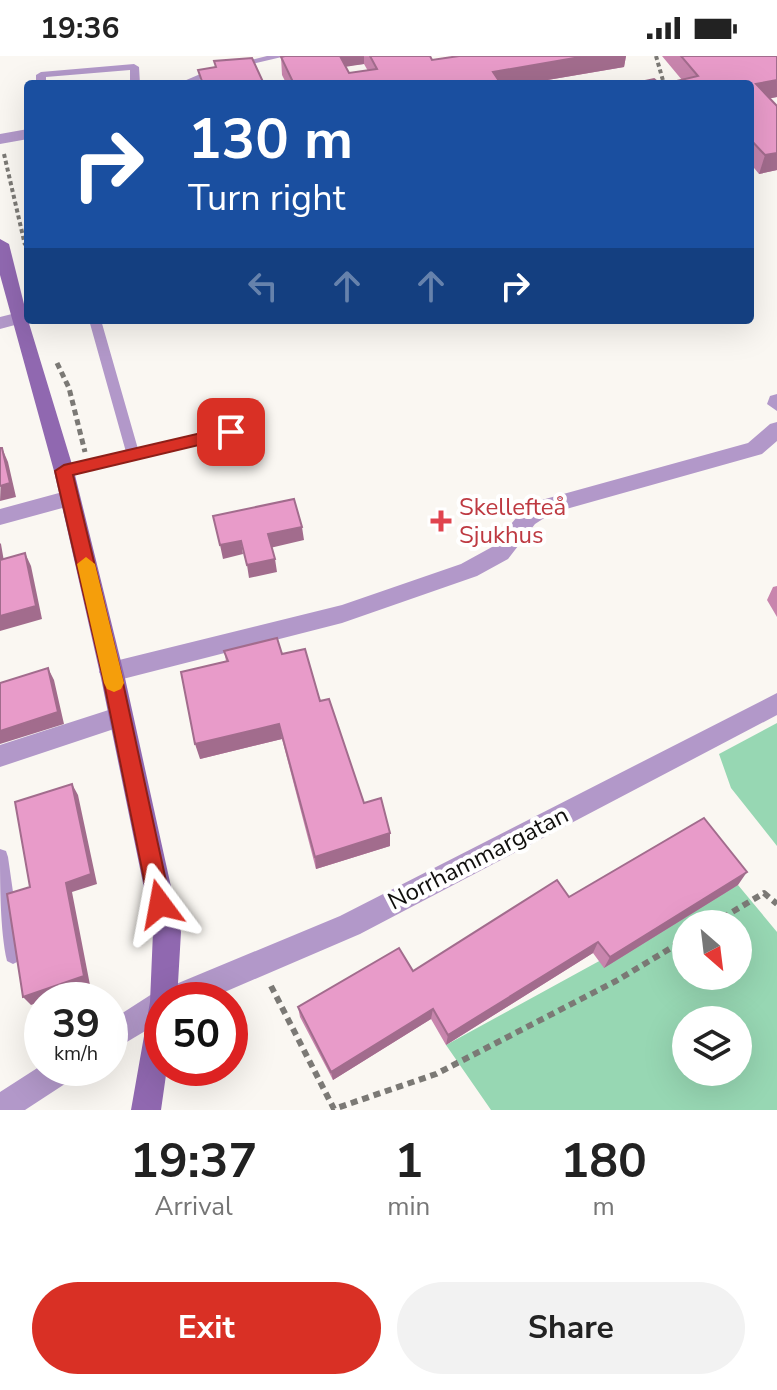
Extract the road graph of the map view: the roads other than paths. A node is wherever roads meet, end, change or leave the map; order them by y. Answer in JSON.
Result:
{"nodes":[{"id":1,"x":281,"y":56,"type":"edge"},
{"id":2,"x":88,"y":71,"type":"junction"},
{"id":3,"x":41,"y":80,"type":"edge"},
{"id":4,"x":89,"y":80,"type":"edge"},
{"id":5,"x":135,"y":80,"type":"edge"},
{"id":6,"x":191,"y":80,"type":"edge"},
{"id":7,"x":24,"y":136,"type":"edge"},
{"id":8,"x":2,"y":146,"type":"edge"},
{"id":9,"x":0,"y":244,"type":"edge"},
{"id":10,"x":20,"y":318,"type":"junction"},
{"id":11,"x":0,"y":323,"type":"edge"},
{"id":12,"x":96,"y":324,"type":"edge"},
{"id":13,"x":777,"y":429,"type":"edge"},
{"id":14,"x":231,"y":432,"type":"dead end"},
{"id":15,"x":133,"y":455,"type":"junction"},
{"id":16,"x":64,"y":471,"type":"junction"},
{"id":17,"x":70,"y":498,"type":"junction"},
{"id":18,"x":0,"y":517,"type":"edge"},
{"id":19,"x":111,"y":672,"type":"junction"},
{"id":20,"x":777,"y":703,"type":"edge"},
{"id":21,"x":121,"y":717,"type":"junction"},
{"id":22,"x":0,"y":756,"type":"edge"},
{"id":23,"x":0,"y":857,"type":"edge"},
{"id":24,"x":13,"y":955,"type":"edge"},
{"id":25,"x":164,"y":982,"type":"edge"},
{"id":26,"x":215,"y":982,"type":"edge"},
{"id":27,"x":36,"y":1086,"type":"edge"},
{"id":28,"x":150,"y":1086,"type":"edge"},
{"id":29,"x":0,"y":1109,"type":"edge"},
{"id":30,"x":146,"y":1110,"type":"edge"}],
"edges":[{"from":1,"to":6,"type":"lane"},
{"from":2,"to":3,"type":"lane"},
{"from":2,"to":4,"type":"lane"},
{"from":2,"to":5,"type":"lane"},
{"from":7,"to":8,"type":"street"},
{"from":9,"to":10,"type":"main road"},
{"from":10,"to":11,"type":"street"},
{"from":10,"to":16,"type":"main road"},
{"from":12,"to":15,"type":"lane"},
{"from":13,"to":19,"type":"street"},
{"from":14,"to":15,"type":"lane"},
{"from":15,"to":16,"type":"lane"},
{"from":16,"to":17,"type":"main road"},
{"from":17,"to":18,"type":"street"},
{"from":17,"to":19,"type":"main road"},
{"from":19,"to":21,"type":"main road"},
{"from":20,"to":26,"type":"street","name":"Norrhammargatan"},
{"from":21,"to":22,"type":"street"},
{"from":21,"to":25,"type":"main road"},
{"from":23,"to":24,"type":"lane"},
{"from":27,"to":29,"type":"street"},
{"from":28,"to":30,"type":"main road"}]}
